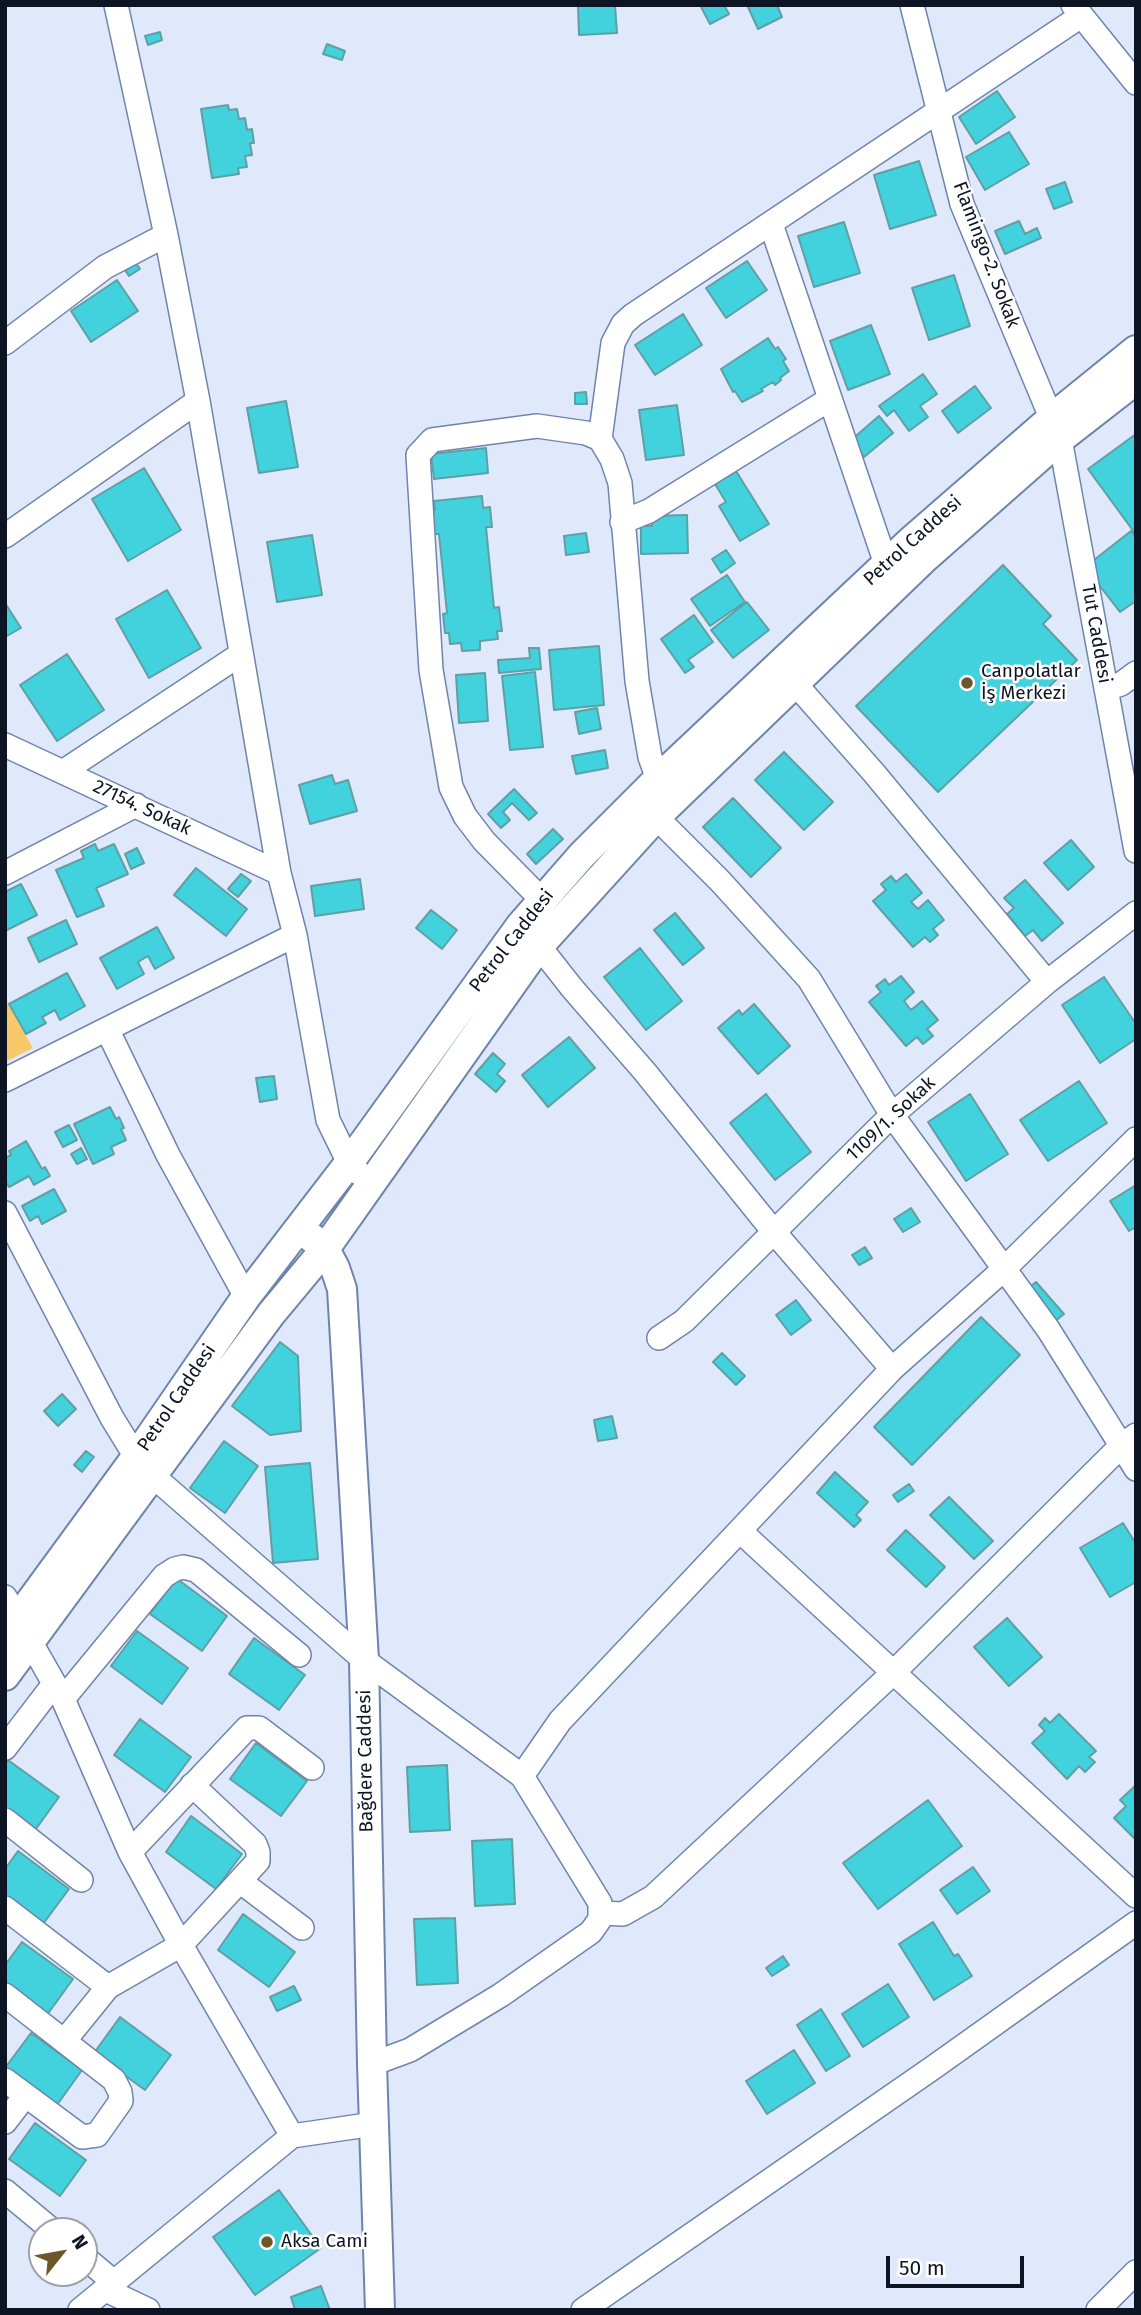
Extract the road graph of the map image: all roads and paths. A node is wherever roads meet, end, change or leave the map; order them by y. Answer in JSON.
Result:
{"nodes":[{"id":1,"x":116,"y":5,"type":"edge"},
{"id":2,"x":913,"y":6,"type":"edge"},
{"id":3,"x":1077,"y":11,"type":"edge"},
{"id":4,"x":1136,"y":83,"type":"edge"},
{"id":5,"x":940,"y":112,"type":"junction"},
{"id":6,"x":771,"y":224,"type":"junction"},
{"id":7,"x":166,"y":235,"type":"junction"},
{"id":8,"x":5,"y":343,"type":"edge"},
{"id":9,"x":1136,"y":350,"type":"edge"},
{"id":10,"x":1136,"y":380,"type":"edge"},
{"id":11,"x":831,"y":399,"type":"junction"},
{"id":12,"x":198,"y":401,"type":"junction"},
{"id":13,"x":1056,"y":429,"type":"junction"},
{"id":14,"x":600,"y":439,"type":"junction"},
{"id":15,"x":622,"y":522,"type":"junction"},
{"id":16,"x":5,"y":536,"type":"edge"},
{"id":17,"x":886,"y":564,"type":"junction"},
{"id":18,"x":241,"y":654,"type":"junction"},
{"id":19,"x":1136,"y":673,"type":"edge"},
{"id":20,"x":787,"y":675,"type":"junction"},
{"id":21,"x":1106,"y":689,"type":"junction"},
{"id":22,"x":5,"y":745,"type":"edge"},
{"id":23,"x":64,"y":771,"type":"junction"},
{"id":24,"x":658,"y":779,"type":"junction"},
{"id":25,"x":136,"y":805,"type":"junction"},
{"id":26,"x":656,"y":817,"type":"junction"},
{"id":27,"x":1136,"y":851,"type":"edge"},
{"id":28,"x":5,"y":873,"type":"edge"},
{"id":29,"x":279,"y":873,"type":"junction"},
{"id":30,"x":542,"y":900,"type":"junction"},
{"id":31,"x":1136,"y":912,"type":"edge"},
{"id":32,"x":295,"y":935,"type":"junction"},
{"id":33,"x":539,"y":946,"type":"junction"},
{"id":34,"x":1047,"y":982,"type":"junction"},
{"id":35,"x":107,"y":1030,"type":"junction"},
{"id":36,"x":5,"y":1080,"type":"edge"},
{"id":37,"x":892,"y":1115,"type":"junction"},
{"id":38,"x":1136,"y":1139,"type":"edge"},
{"id":39,"x":349,"y":1163,"type":"junction"},
{"id":40,"x":371,"y":1184,"type":"junction"},
{"id":41,"x":5,"y":1213,"type":"edge"},
{"id":42,"x":300,"y":1229,"type":"junction"},
{"id":43,"x":774,"y":1231,"type":"junction"},
{"id":44,"x":13,"y":1248,"type":"edge"},
{"id":45,"x":325,"y":1249,"type":"junction"},
{"id":46,"x":1003,"y":1270,"type":"junction"},
{"id":47,"x":246,"y":1297,"type":"junction"},
{"id":48,"x":659,"y":1338,"type":"dead end"},
{"id":49,"x":892,"y":1369,"type":"junction"},
{"id":50,"x":1128,"y":1441,"type":"edge"},
{"id":51,"x":145,"y":1467,"type":"junction"},
{"id":52,"x":1136,"y":1469,"type":"edge"},
{"id":53,"x":740,"y":1531,"type":"junction"},
{"id":54,"x":15,"y":1623,"type":"edge"},
{"id":55,"x":299,"y":1655,"type":"dead end"},
{"id":56,"x":364,"y":1660,"type":"junction"},
{"id":57,"x":894,"y":1672,"type":"junction"},
{"id":58,"x":5,"y":1676,"type":"edge"},
{"id":59,"x":59,"y":1692,"type":"junction"},
{"id":60,"x":5,"y":1748,"type":"edge"},
{"id":61,"x":312,"y":1768,"type":"dead end"},
{"id":62,"x":522,"y":1776,"type":"junction"},
{"id":63,"x":192,"y":1785,"type":"junction"},
{"id":64,"x":5,"y":1820,"type":"edge"},
{"id":65,"x":130,"y":1852,"type":"junction"},
{"id":66,"x":80,"y":1880,"type":"dead end"},
{"id":67,"x":241,"y":1882,"type":"junction"},
{"id":68,"x":1136,"y":1896,"type":"edge"},
{"id":69,"x":5,"y":1908,"type":"edge"},
{"id":70,"x":601,"y":1913,"type":"junction"},
{"id":71,"x":1136,"y":1923,"type":"edge"},
{"id":72,"x":302,"y":1928,"type":"dead end"},
{"id":73,"x":181,"y":1945,"type":"junction"},
{"id":74,"x":108,"y":1987,"type":"junction"},
{"id":75,"x":5,"y":1994,"type":"edge"},
{"id":76,"x":65,"y":2040,"type":"junction"},
{"id":77,"x":372,"y":2064,"type":"junction"},
{"id":78,"x":5,"y":2080,"type":"edge"},
{"id":79,"x":25,"y":2096,"type":"junction"},
{"id":80,"x":5,"y":2122,"type":"edge"},
{"id":81,"x":374,"y":2124,"type":"junction"},
{"id":82,"x":292,"y":2136,"type":"junction"},
{"id":83,"x":5,"y":2191,"type":"edge"},
{"id":84,"x":36,"y":2217,"type":"edge"},
{"id":85,"x":98,"y":2272,"type":"edge"},
{"id":86,"x":1135,"y":2277,"type":"edge"},
{"id":87,"x":111,"y":2286,"type":"junction"},
{"id":88,"x":80,"y":2310,"type":"edge"},
{"id":89,"x":148,"y":2310,"type":"edge"},
{"id":90,"x":380,"y":2310,"type":"edge"},
{"id":91,"x":583,"y":2310,"type":"edge"},
{"id":92,"x":1098,"y":2310,"type":"edge"}],
"edges":[{"from":1,"to":7,"type":"street"},
{"from":2,"to":5,"type":"street","name":"Flamingo-2. Sokak"},
{"from":3,"to":4,"type":"street"},
{"from":3,"to":5,"type":"street"},
{"from":5,"to":6,"type":"street"},
{"from":5,"to":13,"type":"street","name":"Flamingo-2. Sokak"},
{"from":6,"to":11,"type":"street"},
{"from":6,"to":14,"type":"street"},
{"from":7,"to":8,"type":"street"},
{"from":7,"to":12,"type":"street"},
{"from":9,"to":13,"type":"main road","name":"Petrol Caddesi"},
{"from":10,"to":13,"type":"main road"},
{"from":11,"to":15,"type":"street"},
{"from":11,"to":17,"type":"street"},
{"from":12,"to":16,"type":"street"},
{"from":12,"to":18,"type":"street"},
{"from":13,"to":17,"type":"main road","name":"Petrol Caddesi"},
{"from":13,"to":20,"type":"main road"},
{"from":13,"to":21,"type":"street","name":"Tut Caddesi"},
{"from":14,"to":15,"type":"street"},
{"from":14,"to":30,"type":"street"},
{"from":15,"to":24,"type":"street"},
{"from":17,"to":20,"type":"main road","name":"Petrol Caddesi"},
{"from":18,"to":23,"type":"street"},
{"from":18,"to":29,"type":"street"},
{"from":19,"to":21,"type":"street"},
{"from":20,"to":24,"type":"main road","name":"Petrol Caddesi"},
{"from":20,"to":26,"type":"main road"},
{"from":20,"to":34,"type":"street"},
{"from":21,"to":27,"type":"street","name":"Tut Caddesi"},
{"from":22,"to":23,"type":"street","name":"27154. Sokak"},
{"from":23,"to":25,"type":"street","name":"27154. Sokak"},
{"from":24,"to":30,"type":"main road","name":"Petrol Caddesi"},
{"from":25,"to":28,"type":"street"},
{"from":25,"to":29,"type":"street","name":"27154. Sokak"},
{"from":26,"to":33,"type":"main road"},
{"from":26,"to":37,"type":"street"},
{"from":29,"to":32,"type":"street"},
{"from":30,"to":39,"type":"main road","name":"Petrol Caddesi"},
{"from":31,"to":34,"type":"street","name":"1109/1. Sokak"},
{"from":32,"to":35,"type":"street"},
{"from":32,"to":39,"type":"street"},
{"from":33,"to":40,"type":"main road"},
{"from":33,"to":43,"type":"street"},
{"from":34,"to":37,"type":"street","name":"1109/1. Sokak"},
{"from":35,"to":36,"type":"street"},
{"from":35,"to":47,"type":"street"},
{"from":37,"to":43,"type":"street","name":"1109/1. Sokak"},
{"from":37,"to":46,"type":"street"},
{"from":38,"to":46,"type":"street"},
{"from":39,"to":40,"type":"street"},
{"from":39,"to":42,"type":"main road","name":"Petrol Caddesi"},
{"from":40,"to":45,"type":"main road"},
{"from":41,"to":44,"type":"street"},
{"from":42,"to":45,"type":"main road","name":"Bağdere Caddesi"},
{"from":42,"to":47,"type":"main road","name":"Petrol Caddesi"},
{"from":43,"to":48,"type":"street","name":"1109/1. Sokak"},
{"from":43,"to":49,"type":"street"},
{"from":44,"to":51,"type":"street"},
{"from":45,"to":51,"type":"main road"},
{"from":45,"to":56,"type":"main road","name":"Bağdere Caddesi"},
{"from":46,"to":49,"type":"street"},
{"from":46,"to":50,"type":"street"},
{"from":47,"to":51,"type":"main road","name":"Petrol Caddesi"},
{"from":49,"to":53,"type":"street"},
{"from":50,"to":52,"type":"street"},
{"from":50,"to":57,"type":"street"},
{"from":51,"to":54,"type":"main road","name":"Petrol Caddesi"},
{"from":51,"to":56,"type":"street"},
{"from":53,"to":57,"type":"street"},
{"from":53,"to":62,"type":"street"},
{"from":54,"to":58,"type":"main road","name":"Petrol Caddesi"},
{"from":54,"to":59,"type":"street"},
{"from":55,"to":59,"type":"street"},
{"from":56,"to":62,"type":"street"},
{"from":56,"to":77,"type":"main road","name":"Bağdere Caddesi"},
{"from":57,"to":68,"type":"street"},
{"from":57,"to":70,"type":"street"},
{"from":59,"to":60,"type":"street"},
{"from":59,"to":65,"type":"street"},
{"from":61,"to":63,"type":"street"},
{"from":62,"to":70,"type":"street"},
{"from":63,"to":65,"type":"street"},
{"from":63,"to":67,"type":"street"},
{"from":64,"to":66,"type":"street"},
{"from":65,"to":73,"type":"street"},
{"from":67,"to":72,"type":"street"},
{"from":67,"to":73,"type":"street"},
{"from":69,"to":74,"type":"street"},
{"from":70,"to":77,"type":"street"},
{"from":71,"to":91,"type":"street"},
{"from":73,"to":74,"type":"street"},
{"from":73,"to":82,"type":"street"},
{"from":74,"to":76,"type":"street"},
{"from":75,"to":76,"type":"street"},
{"from":76,"to":79,"type":"street"},
{"from":77,"to":81,"type":"main road","name":"Bağdere Caddesi"},
{"from":78,"to":79,"type":"street"},
{"from":79,"to":80,"type":"street"},
{"from":81,"to":82,"type":"street"},
{"from":81,"to":90,"type":"main road","name":"Bağdere Caddesi"},
{"from":82,"to":87,"type":"street"},
{"from":83,"to":84,"type":"street"},
{"from":85,"to":87,"type":"street"},
{"from":86,"to":92,"type":"street"},
{"from":87,"to":88,"type":"street"},
{"from":87,"to":89,"type":"street"}]}
